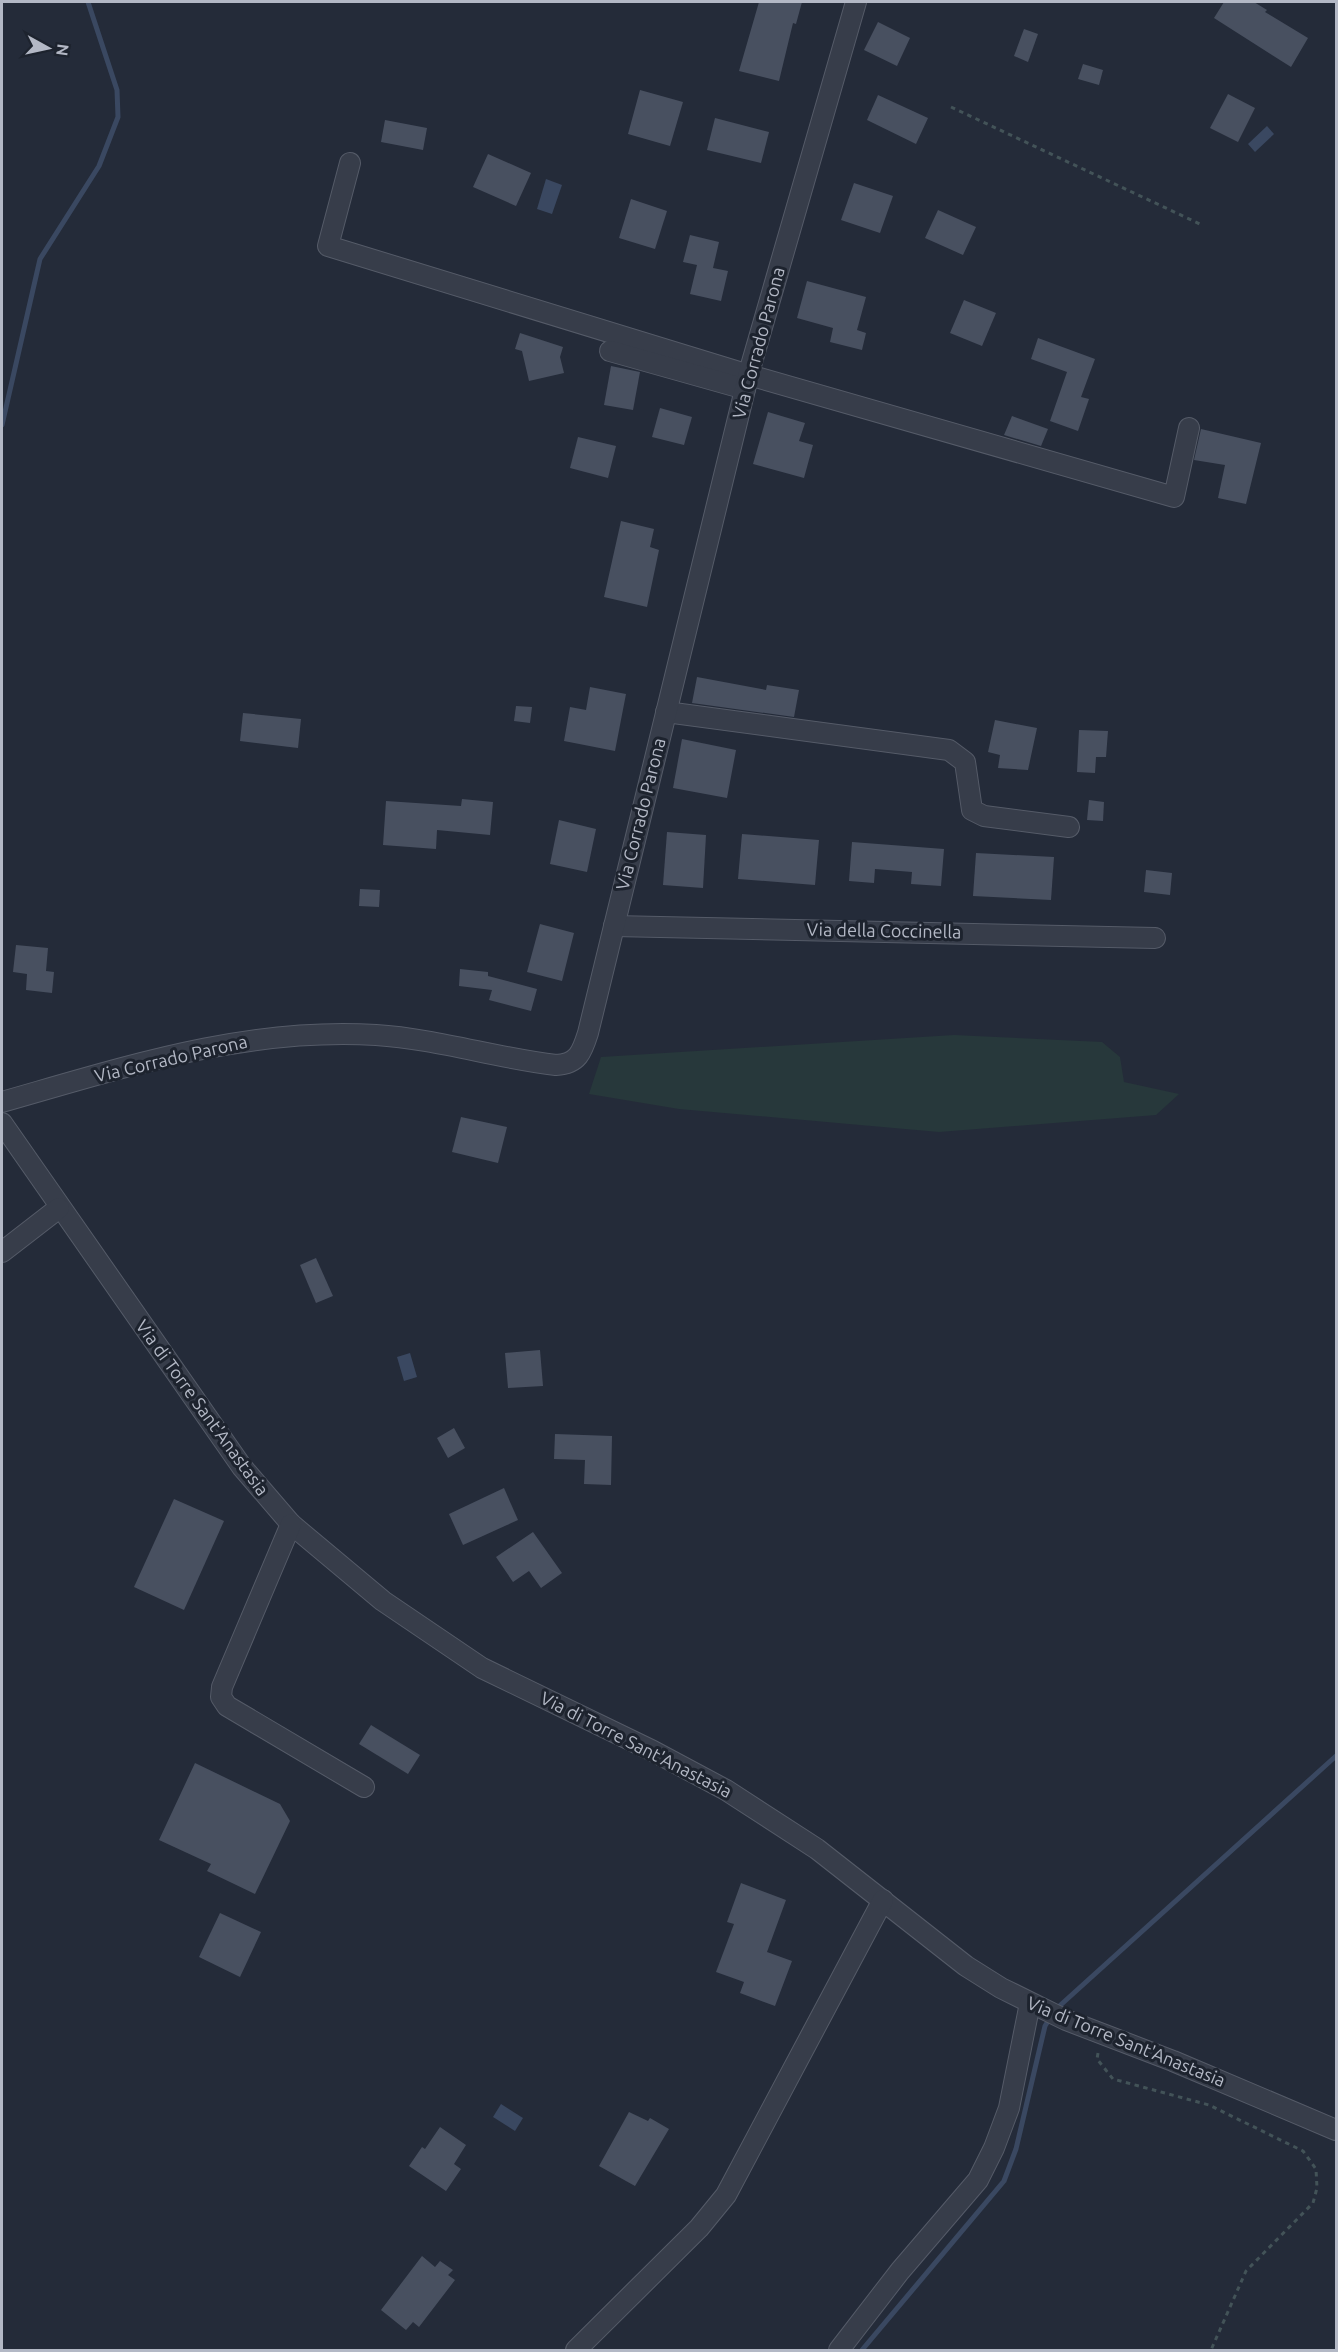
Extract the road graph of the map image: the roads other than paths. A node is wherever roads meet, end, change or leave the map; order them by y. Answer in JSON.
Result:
{"nodes":[{"id":1,"x":856,"y":2,"type":"edge"},
{"id":2,"x":350,"y":163,"type":"dead end"},
{"id":3,"x":610,"y":351,"type":"dead end"},
{"id":4,"x":747,"y":382,"type":"junction"},
{"id":5,"x":1189,"y":428,"type":"dead end"},
{"id":6,"x":666,"y":712,"type":"junction"},
{"id":7,"x":1069,"y":827,"type":"dead end"},
{"id":8,"x":614,"y":926,"type":"junction"},
{"id":9,"x":1155,"y":938,"type":"dead end"},
{"id":10,"x":2,"y":1102,"type":"edge"},
{"id":11,"x":2,"y":1124,"type":"edge"},
{"id":12,"x":59,"y":1208,"type":"junction"},
{"id":13,"x":2,"y":1252,"type":"edge"},
{"id":14,"x":291,"y":1524,"type":"junction"},
{"id":15,"x":364,"y":1787,"type":"dead end"},
{"id":16,"x":882,"y":1900,"type":"junction"},
{"id":17,"x":1032,"y":2004,"type":"junction"},
{"id":18,"x":1336,"y":2130,"type":"edge"},
{"id":19,"x":576,"y":2350,"type":"edge"},
{"id":20,"x":839,"y":2350,"type":"edge"}],
"edges":[{"from":1,"to":4,"type":"street","name":"Via Corrado Parona"},
{"from":2,"to":4,"type":"street"},
{"from":3,"to":4,"type":"street"},
{"from":4,"to":5,"type":"street"},
{"from":4,"to":6,"type":"street","name":"Via Corrado Parona"},
{"from":6,"to":7,"type":"street"},
{"from":6,"to":8,"type":"street","name":"Via Corrado Parona"},
{"from":8,"to":9,"type":"street","name":"Via della Coccinella"},
{"from":8,"to":10,"type":"street","name":"Via Corrado Parona"},
{"from":11,"to":12,"type":"street","name":"Via di Torre Sant'Anastasia"},
{"from":12,"to":13,"type":"street"},
{"from":12,"to":14,"type":"street","name":"Via di Torre Sant'Anastasia"},
{"from":14,"to":15,"type":"street"},
{"from":14,"to":16,"type":"street","name":"Via di Torre Sant'Anastasia"},
{"from":16,"to":17,"type":"street","name":"Via di Torre Sant'Anastasia"},
{"from":16,"to":19,"type":"street"},
{"from":17,"to":18,"type":"street","name":"Via di Torre Sant'Anastasia"},
{"from":17,"to":20,"type":"street"}]}
